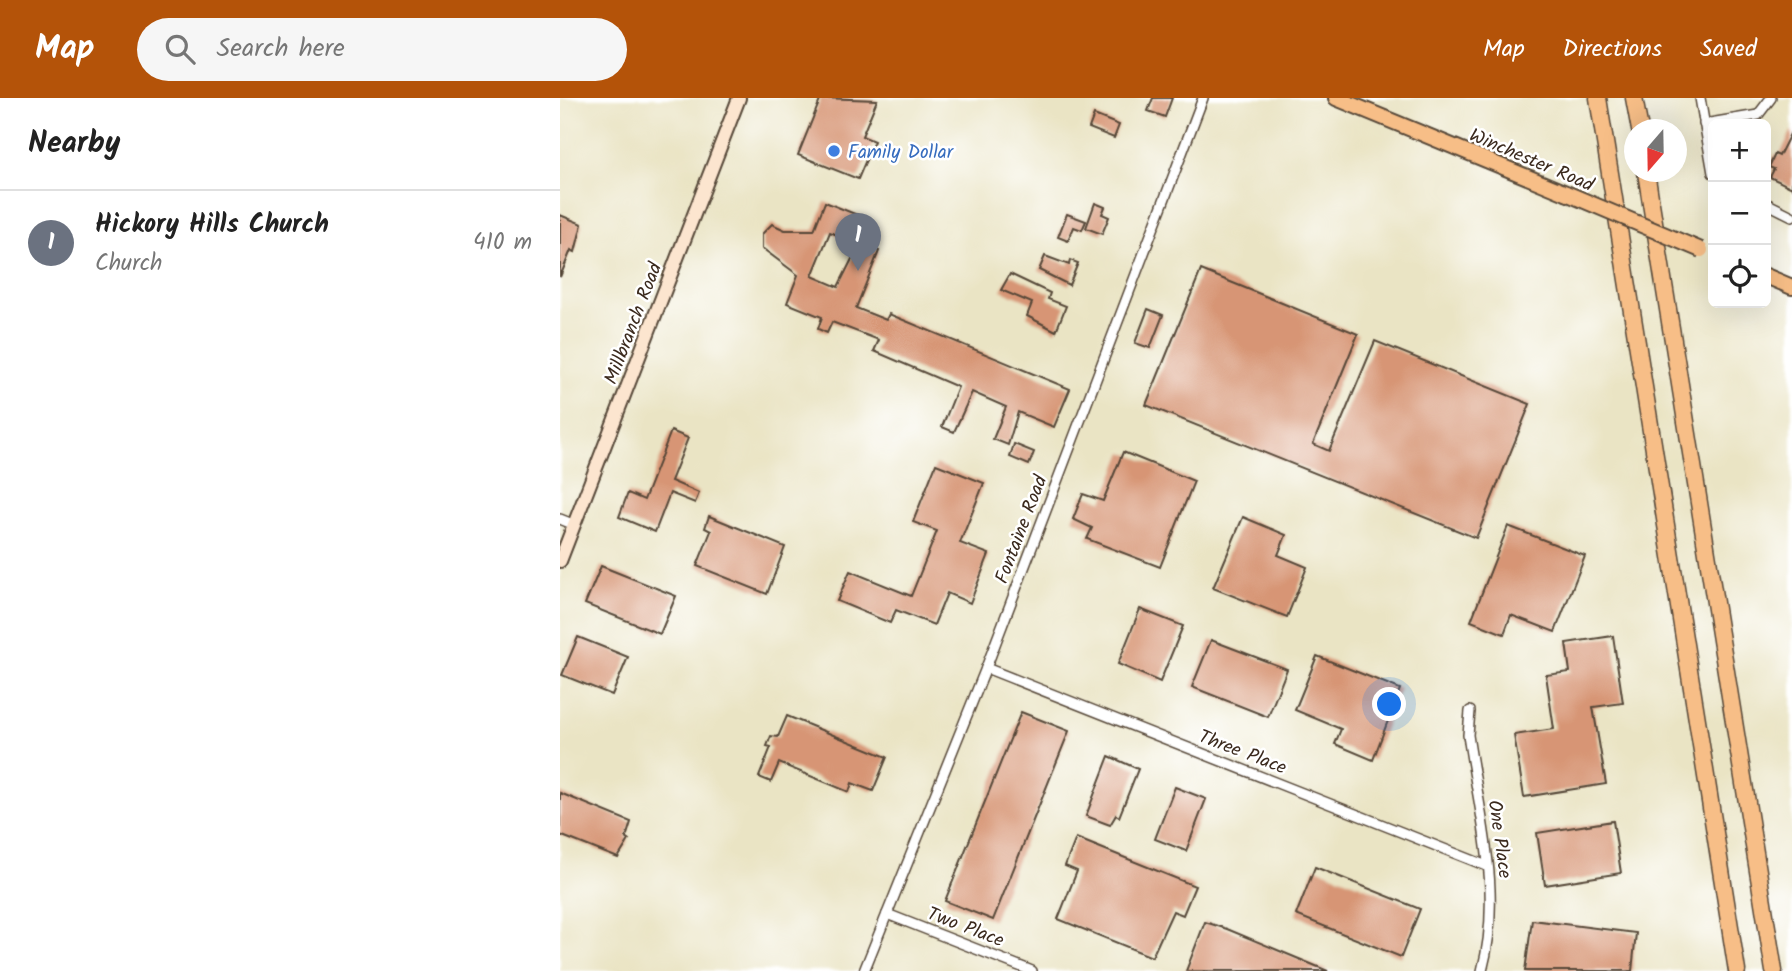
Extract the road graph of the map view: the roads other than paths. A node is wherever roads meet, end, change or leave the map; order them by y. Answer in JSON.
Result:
{"nodes":[{"id":1,"x":739,"y":98,"type":"edge"},
{"id":2,"x":1203,"y":98,"type":"edge"},
{"id":3,"x":1336,"y":98,"type":"edge"},
{"id":4,"x":1598,"y":98,"type":"edge"},
{"id":5,"x":1634,"y":98,"type":"edge"},
{"id":6,"x":1700,"y":98,"type":"edge"},
{"id":7,"x":1771,"y":98,"type":"edge"},
{"id":8,"x":1638,"y":119,"type":"edge"},
{"id":9,"x":1704,"y":124,"type":"junction"},
{"id":10,"x":1708,"y":146,"type":"edge"},
{"id":11,"x":1648,"y":182,"type":"edge"},
{"id":12,"x":1771,"y":206,"type":"edge"},
{"id":13,"x":1792,"y":216,"type":"edge"},
{"id":14,"x":1707,"y":252,"type":"edge"},
{"id":15,"x":1771,"y":278,"type":"edge"},
{"id":16,"x":1792,"y":287,"type":"edge"},
{"id":17,"x":560,"y":519,"type":"edge"},
{"id":18,"x":575,"y":525,"type":"junction"},
{"id":19,"x":560,"y":561,"type":"edge"},
{"id":20,"x":986,"y":668,"type":"junction"},
{"id":21,"x":1470,"y":711,"type":"dead end"},
{"id":22,"x":1487,"y":866,"type":"junction"},
{"id":23,"x":887,"y":914,"type":"junction"},
{"id":24,"x":864,"y":971,"type":"edge"},
{"id":25,"x":1032,"y":971,"type":"edge"},
{"id":26,"x":1482,"y":971,"type":"edge"},
{"id":27,"x":1737,"y":971,"type":"edge"},
{"id":28,"x":1774,"y":971,"type":"edge"}],
"edges":[{"from":1,"to":18,"type":"main road","name":"Millbranch Road"},
{"from":2,"to":20,"type":"street","name":"Fontaine Road"},
{"from":3,"to":14,"type":"main road","name":"Winchester Road","bridge":true},
{"from":4,"to":27,"type":"highway"},
{"from":5,"to":8,"type":"highway"},
{"from":6,"to":9,"type":"street"},
{"from":7,"to":9,"type":"street"},
{"from":9,"to":10,"type":"street"},
{"from":11,"to":28,"type":"highway"},
{"from":12,"to":13,"type":"street"},
{"from":15,"to":16,"type":"main road"},
{"from":17,"to":18,"type":"street"},
{"from":18,"to":19,"type":"main road","name":"Millbranch Road"},
{"from":20,"to":22,"type":"street","name":"Three Place"},
{"from":20,"to":23,"type":"street","name":"Fontaine Road"},
{"from":21,"to":22,"type":"street","name":"One Place"},
{"from":22,"to":26,"type":"street","name":"One Place"},
{"from":23,"to":24,"type":"street","name":"Fontaine Road"},
{"from":23,"to":25,"type":"street","name":"Two Place"}]}
